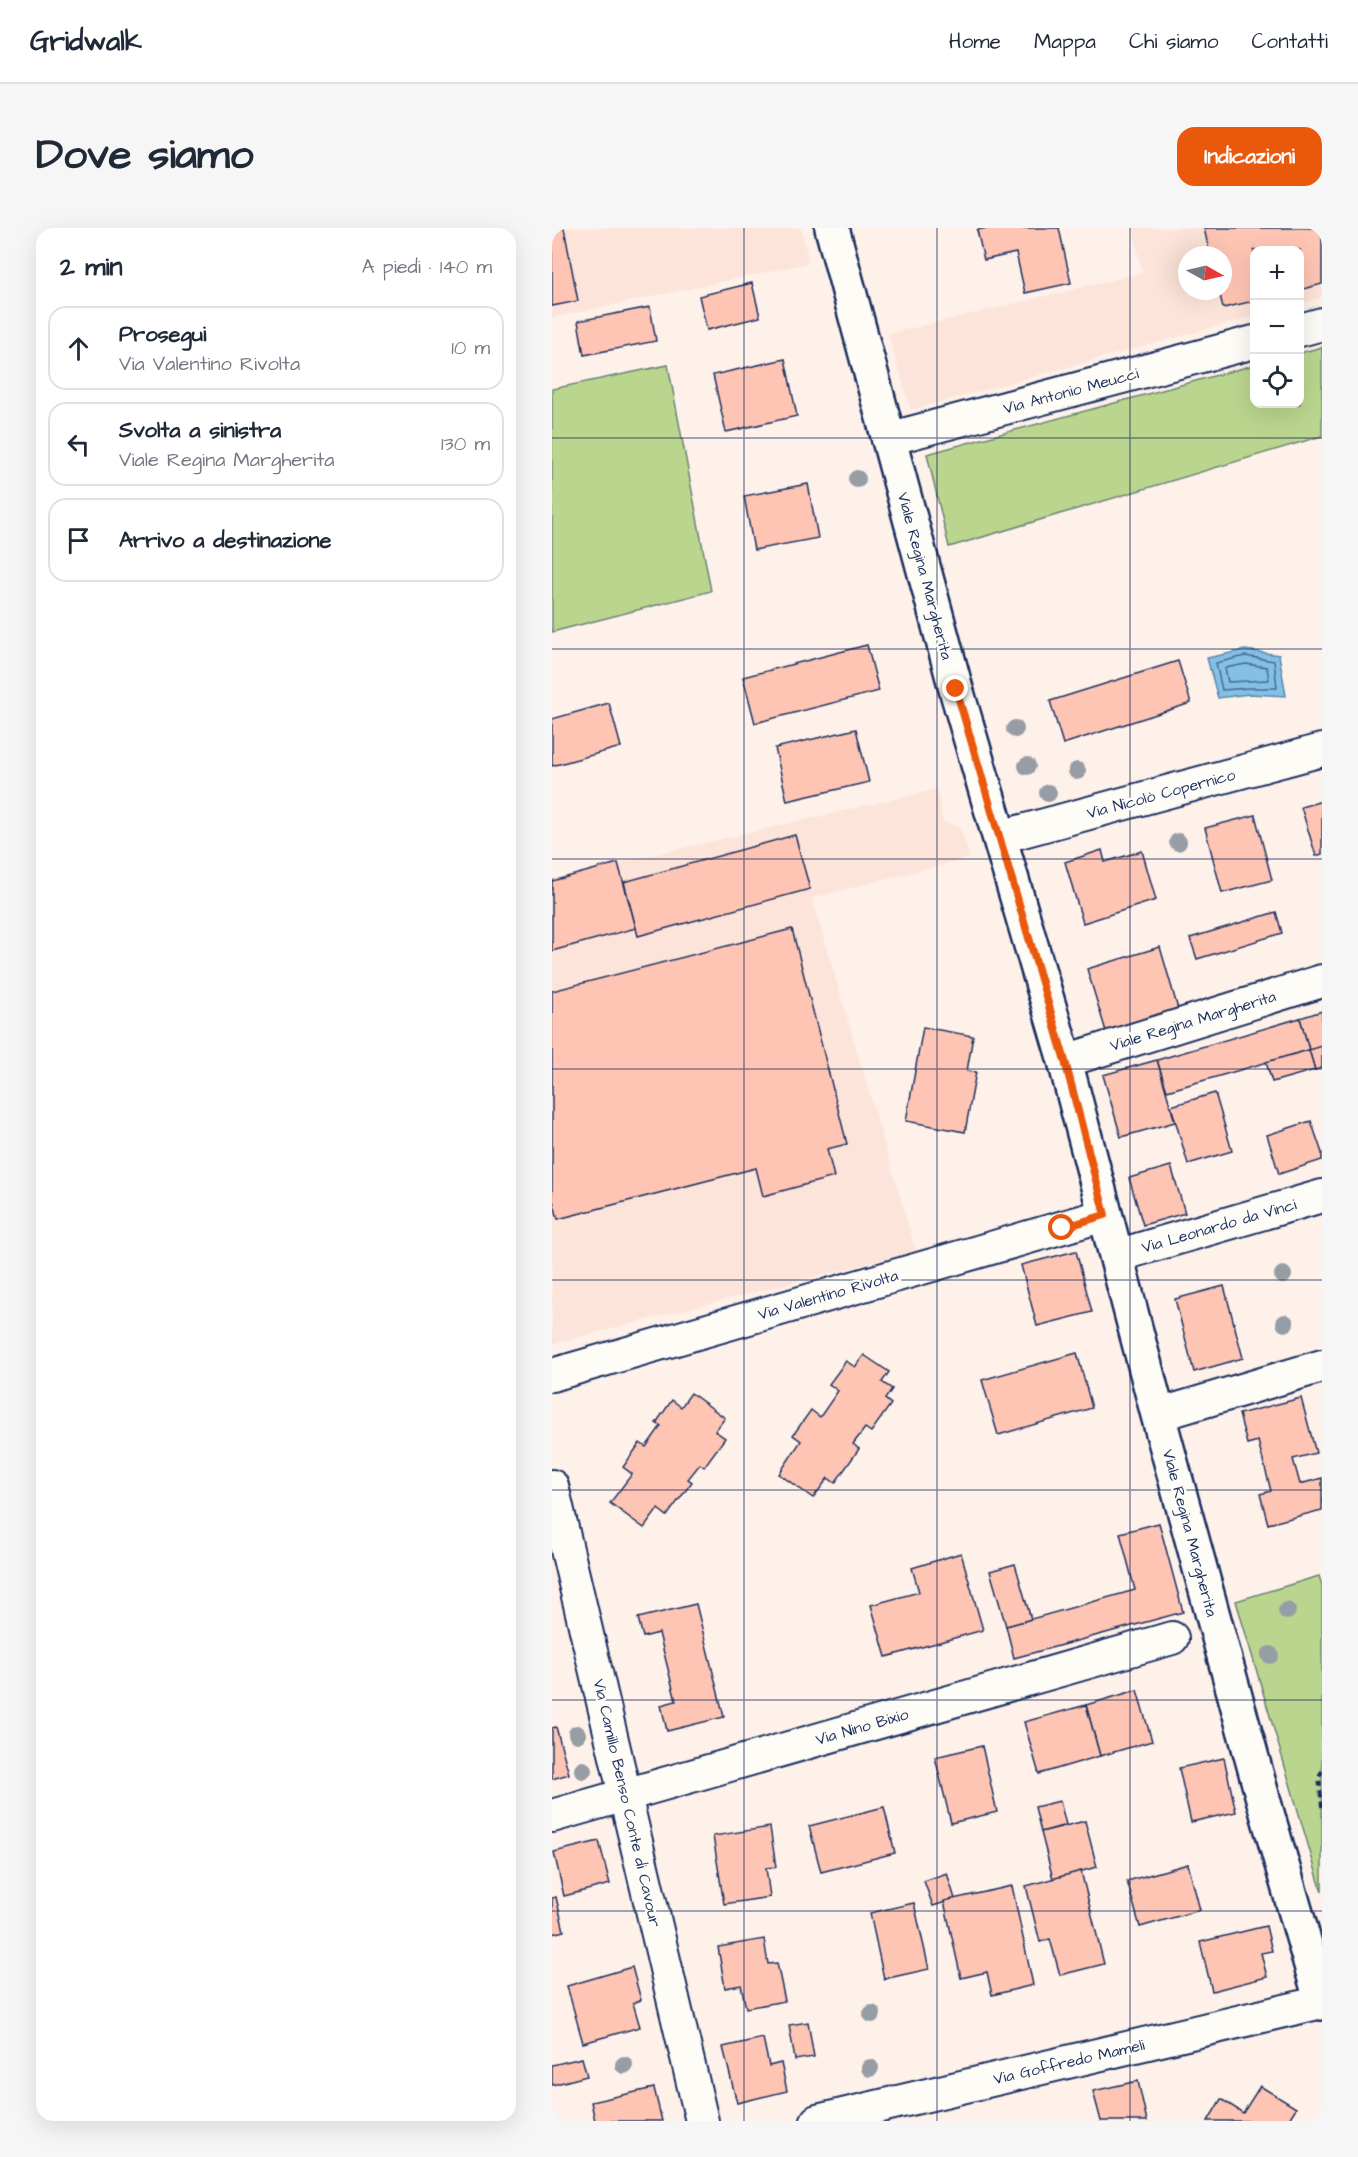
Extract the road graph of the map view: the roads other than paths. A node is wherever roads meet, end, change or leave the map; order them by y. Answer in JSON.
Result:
{"nodes":[{"id":1,"x":832,"y":228,"type":"edge"},
{"id":2,"x":1322,"y":324,"type":"edge"},
{"id":3,"x":1304,"y":329,"type":"edge"},
{"id":4,"x":1250,"y":343,"type":"edge"},
{"id":5,"x":888,"y":439,"type":"junction"},
{"id":6,"x":1322,"y":750,"type":"edge"},
{"id":7,"x":1000,"y":837,"type":"junction"},
{"id":8,"x":1322,"y":981,"type":"edge"},
{"id":9,"x":1065,"y":1061,"type":"junction"},
{"id":10,"x":1322,"y":1196,"type":"edge"},
{"id":11,"x":1105,"y":1215,"type":"junction"},
{"id":12,"x":1116,"y":1256,"type":"junction"},
{"id":13,"x":1322,"y":1366,"type":"edge"},
{"id":14,"x":552,"y":1375,"type":"edge"},
{"id":15,"x":1158,"y":1415,"type":"junction"},
{"id":16,"x":552,"y":1486,"type":"edge"},
{"id":17,"x":1172,"y":1638,"type":"dead end"},
{"id":18,"x":625,"y":1796,"type":"junction"},
{"id":19,"x":552,"y":1816,"type":"edge"},
{"id":20,"x":1322,"y":2002,"type":"edge"},
{"id":21,"x":702,"y":2121,"type":"edge"},
{"id":22,"x":817,"y":2121,"type":"edge"}],
"edges":[{"from":1,"to":5,"type":"street","name":"Viale Regina Margherita"},
{"from":2,"to":3,"type":"street"},
{"from":4,"to":5,"type":"street","name":"Via Antonio Meucci"},
{"from":5,"to":7,"type":"street","name":"Viale Regina Margherita"},
{"from":6,"to":7,"type":"street","name":"Via Nicolò Copernico"},
{"from":7,"to":9,"type":"street","name":"Viale Regina Margherita"},
{"from":8,"to":9,"type":"street","name":"Viale Regina Margherita"},
{"from":9,"to":11,"type":"street","name":"Viale Regina Margherita"},
{"from":10,"to":12,"type":"street","name":"Via Leonardo da Vinci"},
{"from":11,"to":12,"type":"street","name":"Viale Regina Margherita"},
{"from":11,"to":14,"type":"street","name":"Via Valentino Rivolta"},
{"from":12,"to":15,"type":"street","name":"Viale Regina Margherita"},
{"from":13,"to":15,"type":"street"},
{"from":15,"to":20,"type":"street","name":"Viale Regina Margherita"},
{"from":16,"to":18,"type":"street","name":"Via Camillo Benso Conte di Cavour"},
{"from":17,"to":18,"type":"street","name":"Via Nino Bixio"},
{"from":18,"to":19,"type":"street","name":"Via Nino Bixio"},
{"from":18,"to":21,"type":"street","name":"Via Camillo Benso Conte di Cavour"},
{"from":20,"to":22,"type":"street","name":"Via Goffredo Mameli"}]}
